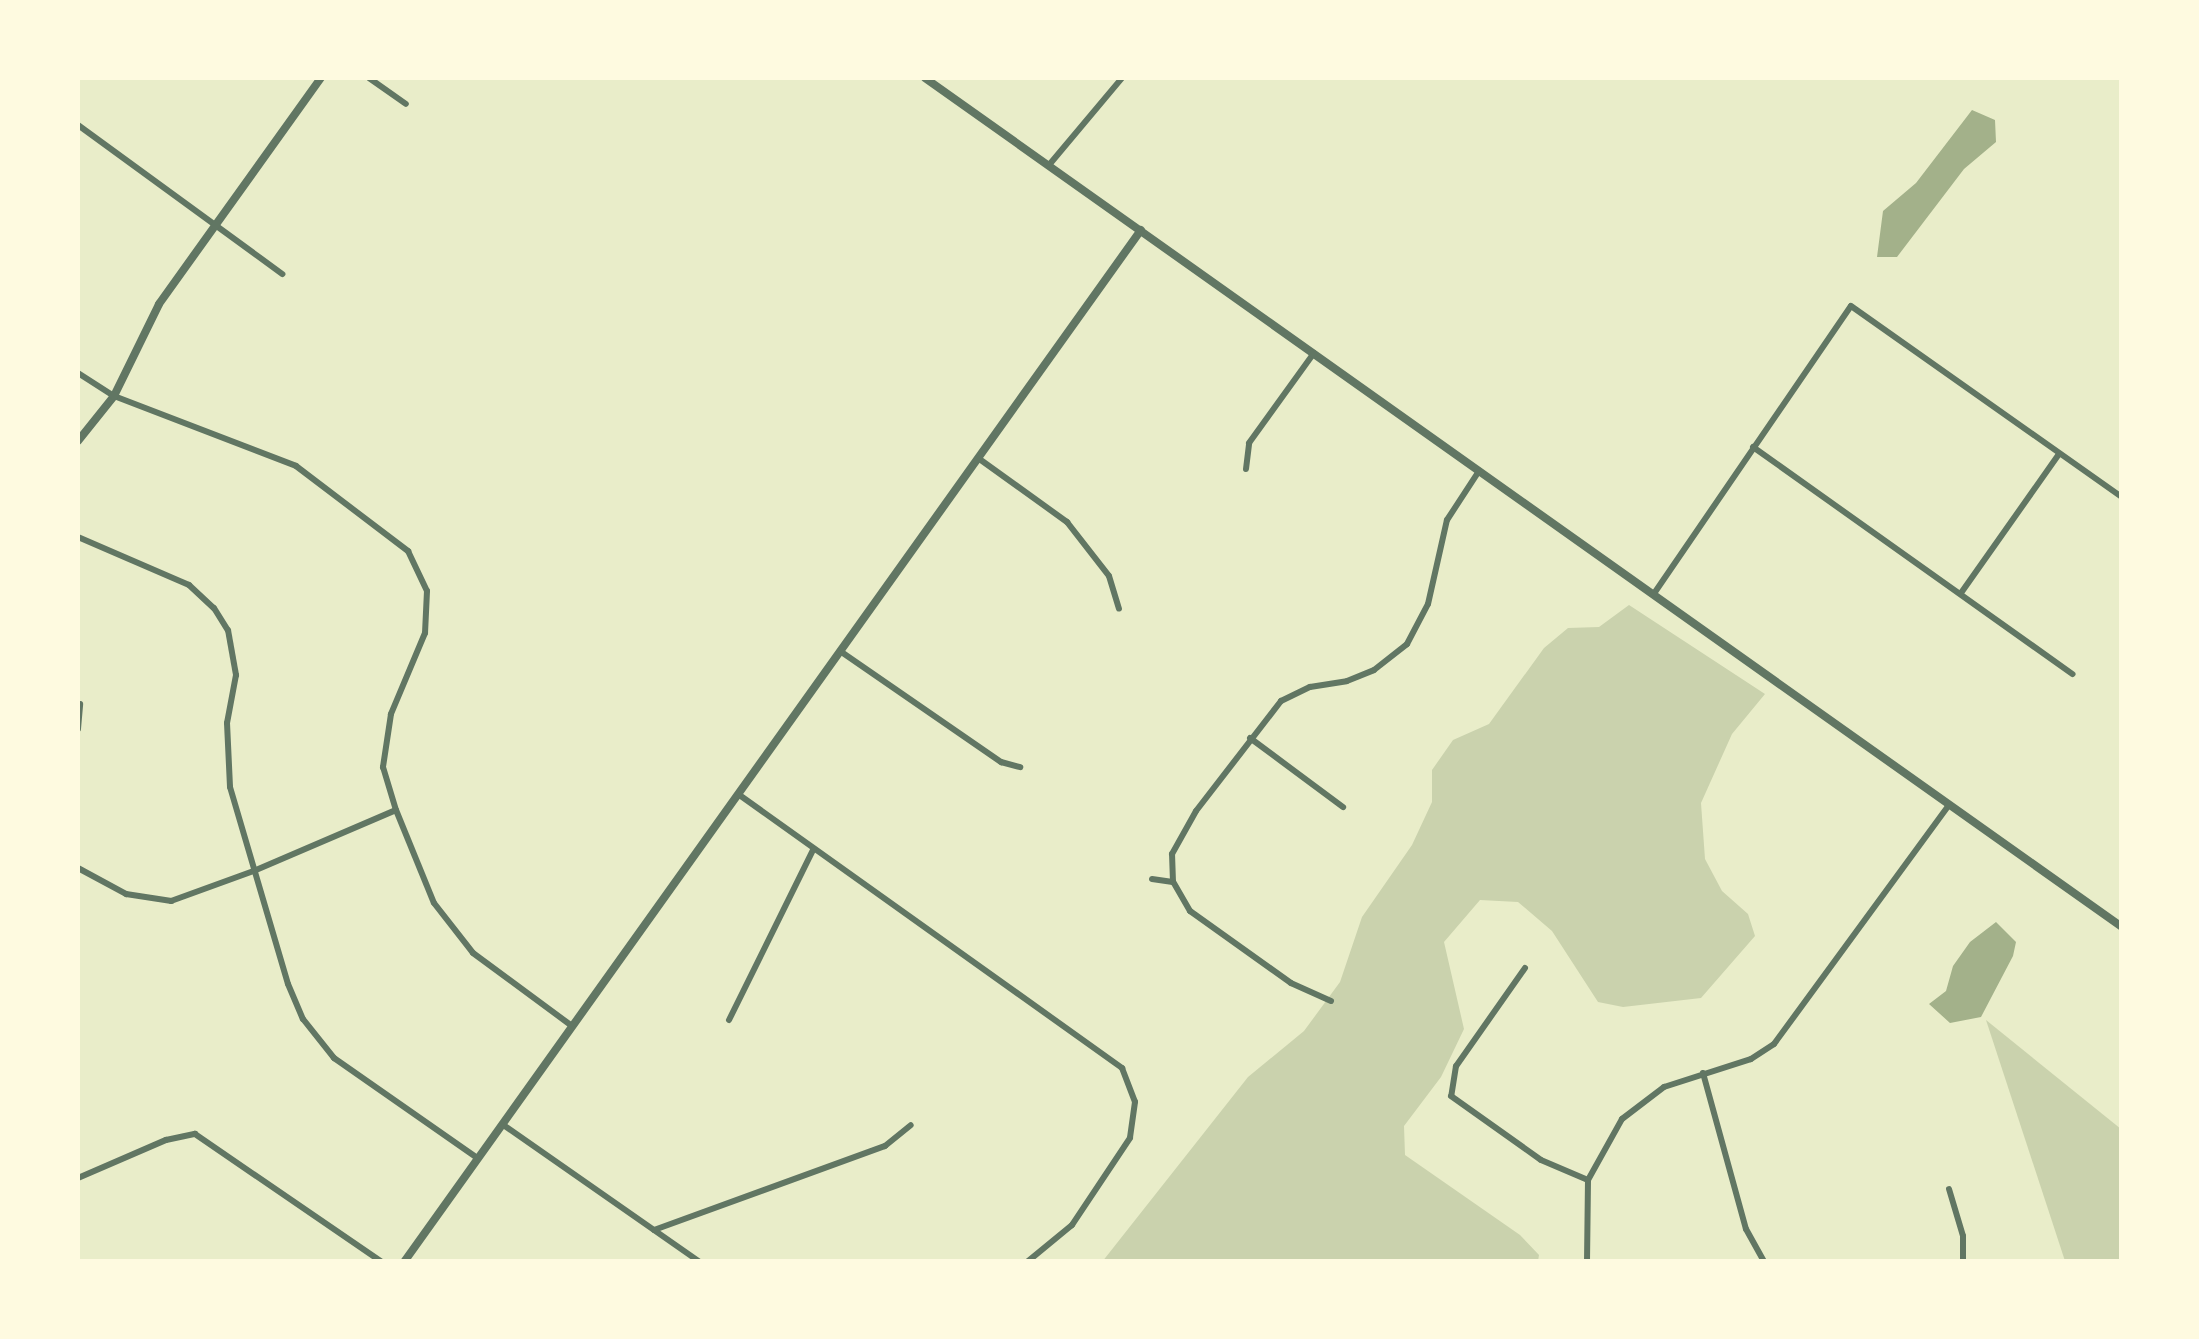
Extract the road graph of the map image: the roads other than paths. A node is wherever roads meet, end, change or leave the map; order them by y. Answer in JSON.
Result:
{"nodes":[{"id":1,"x":321,"y":78,"type":"edge"},
{"id":2,"x":369,"y":78,"type":"edge"},
{"id":3,"x":925,"y":78,"type":"edge"},
{"id":4,"x":1122,"y":78,"type":"edge"},
{"id":5,"x":406,"y":104,"type":"dead end"},
{"id":6,"x":78,"y":125,"type":"edge"},
{"id":7,"x":1049,"y":165,"type":"junction"},
{"id":8,"x":216,"y":224,"type":"junction"},
{"id":9,"x":1141,"y":230,"type":"junction"},
{"id":10,"x":282,"y":274,"type":"dead end"},
{"id":11,"x":1314,"y":353,"type":"junction"},
{"id":12,"x":78,"y":372,"type":"edge"},
{"id":13,"x":114,"y":396,"type":"junction"},
{"id":14,"x":78,"y":441,"type":"edge"},
{"id":15,"x":1752,"y":447,"type":"junction"},
{"id":16,"x":2059,"y":454,"type":"junction"},
{"id":17,"x":978,"y":458,"type":"junction"},
{"id":18,"x":1246,"y":469,"type":"dead end"},
{"id":19,"x":1479,"y":470,"type":"junction"},
{"id":20,"x":2122,"y":497,"type":"edge"},
{"id":21,"x":78,"y":537,"type":"edge"},
{"id":22,"x":1961,"y":593,"type":"junction"},
{"id":23,"x":1654,"y":594,"type":"junction"},
{"id":24,"x":1119,"y":608,"type":"dead end"},
{"id":25,"x":840,"y":651,"type":"junction"},
{"id":26,"x":2073,"y":674,"type":"dead end"},
{"id":27,"x":80,"y":704,"type":"dead end"},
{"id":28,"x":78,"y":729,"type":"edge"},
{"id":29,"x":1250,"y":738,"type":"junction"},
{"id":30,"x":1020,"y":767,"type":"dead end"},
{"id":31,"x":738,"y":794,"type":"junction"},
{"id":32,"x":1948,"y":806,"type":"junction"},
{"id":33,"x":1343,"y":807,"type":"dead end"},
{"id":34,"x":396,"y":810,"type":"junction"},
{"id":35,"x":814,"y":850,"type":"junction"},
{"id":36,"x":78,"y":868,"type":"edge"},
{"id":37,"x":256,"y":870,"type":"junction"},
{"id":38,"x":1152,"y":880,"type":"dead end"},
{"id":39,"x":1173,"y":882,"type":"junction"},
{"id":40,"x":2122,"y":928,"type":"edge"},
{"id":41,"x":1525,"y":968,"type":"dead end"},
{"id":42,"x":1330,"y":1001,"type":"dead end"},
{"id":43,"x":729,"y":1020,"type":"dead end"},
{"id":44,"x":572,"y":1026,"type":"junction"},
{"id":45,"x":1704,"y":1073,"type":"junction"},
{"id":46,"x":502,"y":1124,"type":"junction"},
{"id":47,"x":911,"y":1125,"type":"dead end"},
{"id":48,"x":476,"y":1157,"type":"junction"},
{"id":49,"x":78,"y":1178,"type":"edge"},
{"id":50,"x":1588,"y":1180,"type":"junction"},
{"id":51,"x":1949,"y":1189,"type":"dead end"},
{"id":52,"x":654,"y":1230,"type":"junction"},
{"id":53,"x":382,"y":1262,"type":"edge"},
{"id":54,"x":404,"y":1262,"type":"edge"},
{"id":55,"x":700,"y":1262,"type":"edge"},
{"id":56,"x":1027,"y":1262,"type":"edge"},
{"id":57,"x":1586,"y":1262,"type":"edge"},
{"id":58,"x":1764,"y":1262,"type":"edge"},
{"id":59,"x":1963,"y":1262,"type":"edge"}],
"edges":[{"from":1,"to":8,"type":"street"},
{"from":2,"to":5,"type":"street"},
{"from":3,"to":7,"type":"street"},
{"from":4,"to":7,"type":"street"},
{"from":6,"to":8,"type":"street"},
{"from":7,"to":9,"type":"street"},
{"from":8,"to":10,"type":"street"},
{"from":8,"to":13,"type":"street"},
{"from":9,"to":11,"type":"street"},
{"from":9,"to":17,"type":"street"},
{"from":11,"to":18,"type":"street"},
{"from":11,"to":19,"type":"street"},
{"from":12,"to":13,"type":"street"},
{"from":13,"to":14,"type":"street"},
{"from":13,"to":34,"type":"street"},
{"from":15,"to":16,"type":"street"},
{"from":15,"to":22,"type":"street"},
{"from":15,"to":23,"type":"street"},
{"from":16,"to":20,"type":"street"},
{"from":16,"to":22,"type":"street"},
{"from":17,"to":24,"type":"street"},
{"from":17,"to":25,"type":"street"},
{"from":19,"to":23,"type":"street"},
{"from":19,"to":29,"type":"street"},
{"from":21,"to":37,"type":"street"},
{"from":22,"to":26,"type":"street"},
{"from":23,"to":32,"type":"street"},
{"from":25,"to":30,"type":"street"},
{"from":25,"to":31,"type":"street"},
{"from":27,"to":28,"type":"street"},
{"from":29,"to":33,"type":"street"},
{"from":29,"to":39,"type":"street"},
{"from":31,"to":35,"type":"street"},
{"from":31,"to":44,"type":"street"},
{"from":32,"to":40,"type":"street"},
{"from":32,"to":45,"type":"street"},
{"from":34,"to":37,"type":"street"},
{"from":34,"to":44,"type":"street"},
{"from":35,"to":43,"type":"street"},
{"from":35,"to":56,"type":"street"},
{"from":36,"to":37,"type":"street"},
{"from":37,"to":48,"type":"street"},
{"from":38,"to":39,"type":"street"},
{"from":39,"to":42,"type":"street"},
{"from":41,"to":50,"type":"street"},
{"from":44,"to":46,"type":"street"},
{"from":45,"to":50,"type":"street"},
{"from":45,"to":58,"type":"street"},
{"from":46,"to":48,"type":"street"},
{"from":46,"to":52,"type":"street"},
{"from":47,"to":52,"type":"street"},
{"from":48,"to":54,"type":"street"},
{"from":49,"to":53,"type":"street"},
{"from":50,"to":57,"type":"street"},
{"from":51,"to":59,"type":"street"},
{"from":52,"to":55,"type":"street"}]}
